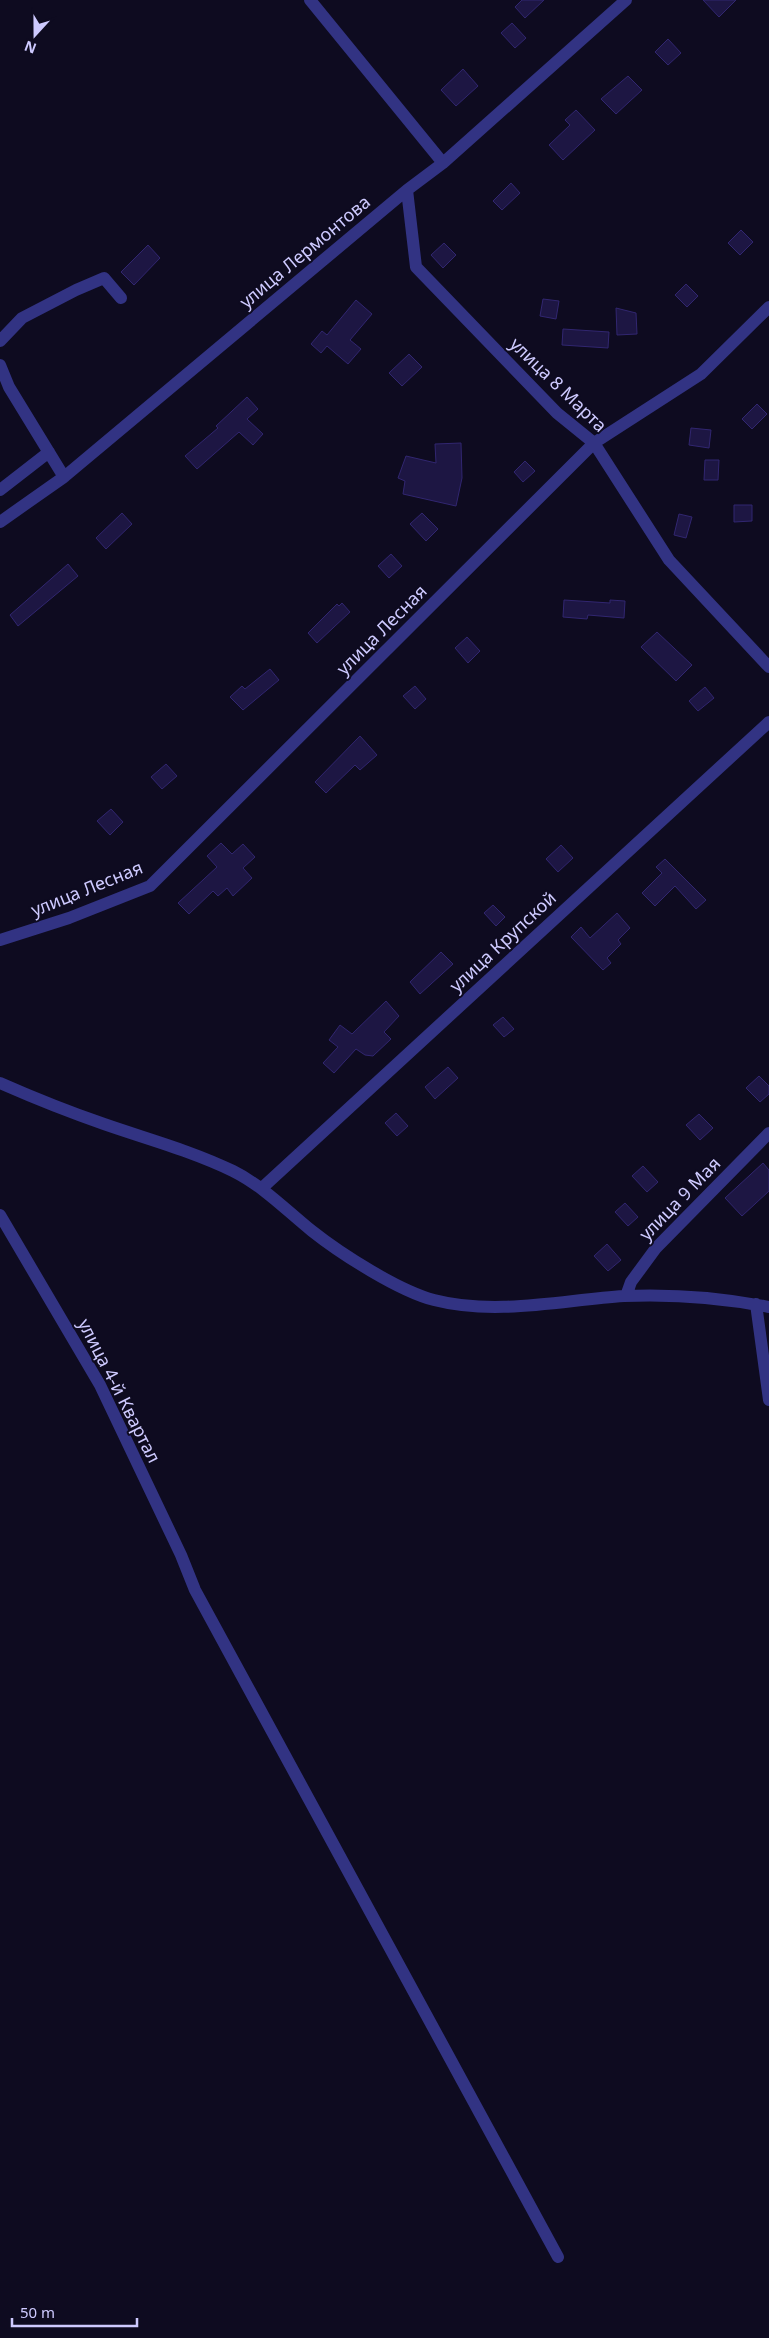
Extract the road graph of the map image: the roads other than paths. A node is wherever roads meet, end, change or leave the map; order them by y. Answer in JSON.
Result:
{"nodes":[{"id":1,"x":310,"y":0,"type":"edge"},
{"id":2,"x":626,"y":0,"type":"edge"},
{"id":3,"x":443,"y":163,"type":"junction"},
{"id":4,"x":407,"y":190,"type":"junction"},
{"id":5,"x":121,"y":298,"type":"dead end"},
{"id":6,"x":769,"y":307,"type":"edge"},
{"id":7,"x":0,"y":341,"type":"edge"},
{"id":8,"x":0,"y":365,"type":"edge"},
{"id":9,"x":594,"y":443,"type":"junction"},
{"id":10,"x":49,"y":452,"type":"junction"},
{"id":11,"x":64,"y":477,"type":"junction"},
{"id":12,"x":0,"y":490,"type":"edge"},
{"id":13,"x":0,"y":522,"type":"edge"},
{"id":14,"x":769,"y":667,"type":"edge"},
{"id":15,"x":769,"y":722,"type":"edge"},
{"id":16,"x":0,"y":940,"type":"edge"},
{"id":17,"x":0,"y":1083,"type":"edge"},
{"id":18,"x":769,"y":1134,"type":"edge"},
{"id":19,"x":262,"y":1188,"type":"junction"},
{"id":20,"x":0,"y":1215,"type":"edge"},
{"id":21,"x":626,"y":1296,"type":"junction"},
{"id":22,"x":763,"y":1306,"type":"edge"},
{"id":23,"x":769,"y":1400,"type":"edge"},
{"id":24,"x":558,"y":2257,"type":"dead end"}],
"edges":[{"from":1,"to":3,"type":"street"},
{"from":2,"to":3,"type":"street","name":"улица Лермонтова"},
{"from":3,"to":4,"type":"street","name":"улица Лермонтова"},
{"from":4,"to":9,"type":"street","name":"улица 8 Марта"},
{"from":4,"to":11,"type":"street","name":"улица Лермонтова"},
{"from":5,"to":7,"type":"street"},
{"from":6,"to":9,"type":"street","name":"улица Лесная"},
{"from":8,"to":10,"type":"street"},
{"from":9,"to":14,"type":"street","name":"улица 8 Марта"},
{"from":9,"to":16,"type":"street","name":"улица Лесная"},
{"from":10,"to":11,"type":"street"},
{"from":10,"to":12,"type":"street"},
{"from":11,"to":13,"type":"street","name":"улица Лермонтова"},
{"from":15,"to":19,"type":"street","name":"улица Крупской"},
{"from":17,"to":19,"type":"street"},
{"from":18,"to":21,"type":"street","name":"улица 9 Мая"},
{"from":19,"to":21,"type":"street"},
{"from":20,"to":24,"type":"street","name":"улица 4-й Квартал"},
{"from":21,"to":22,"type":"street"},
{"from":22,"to":23,"type":"street"}]}
